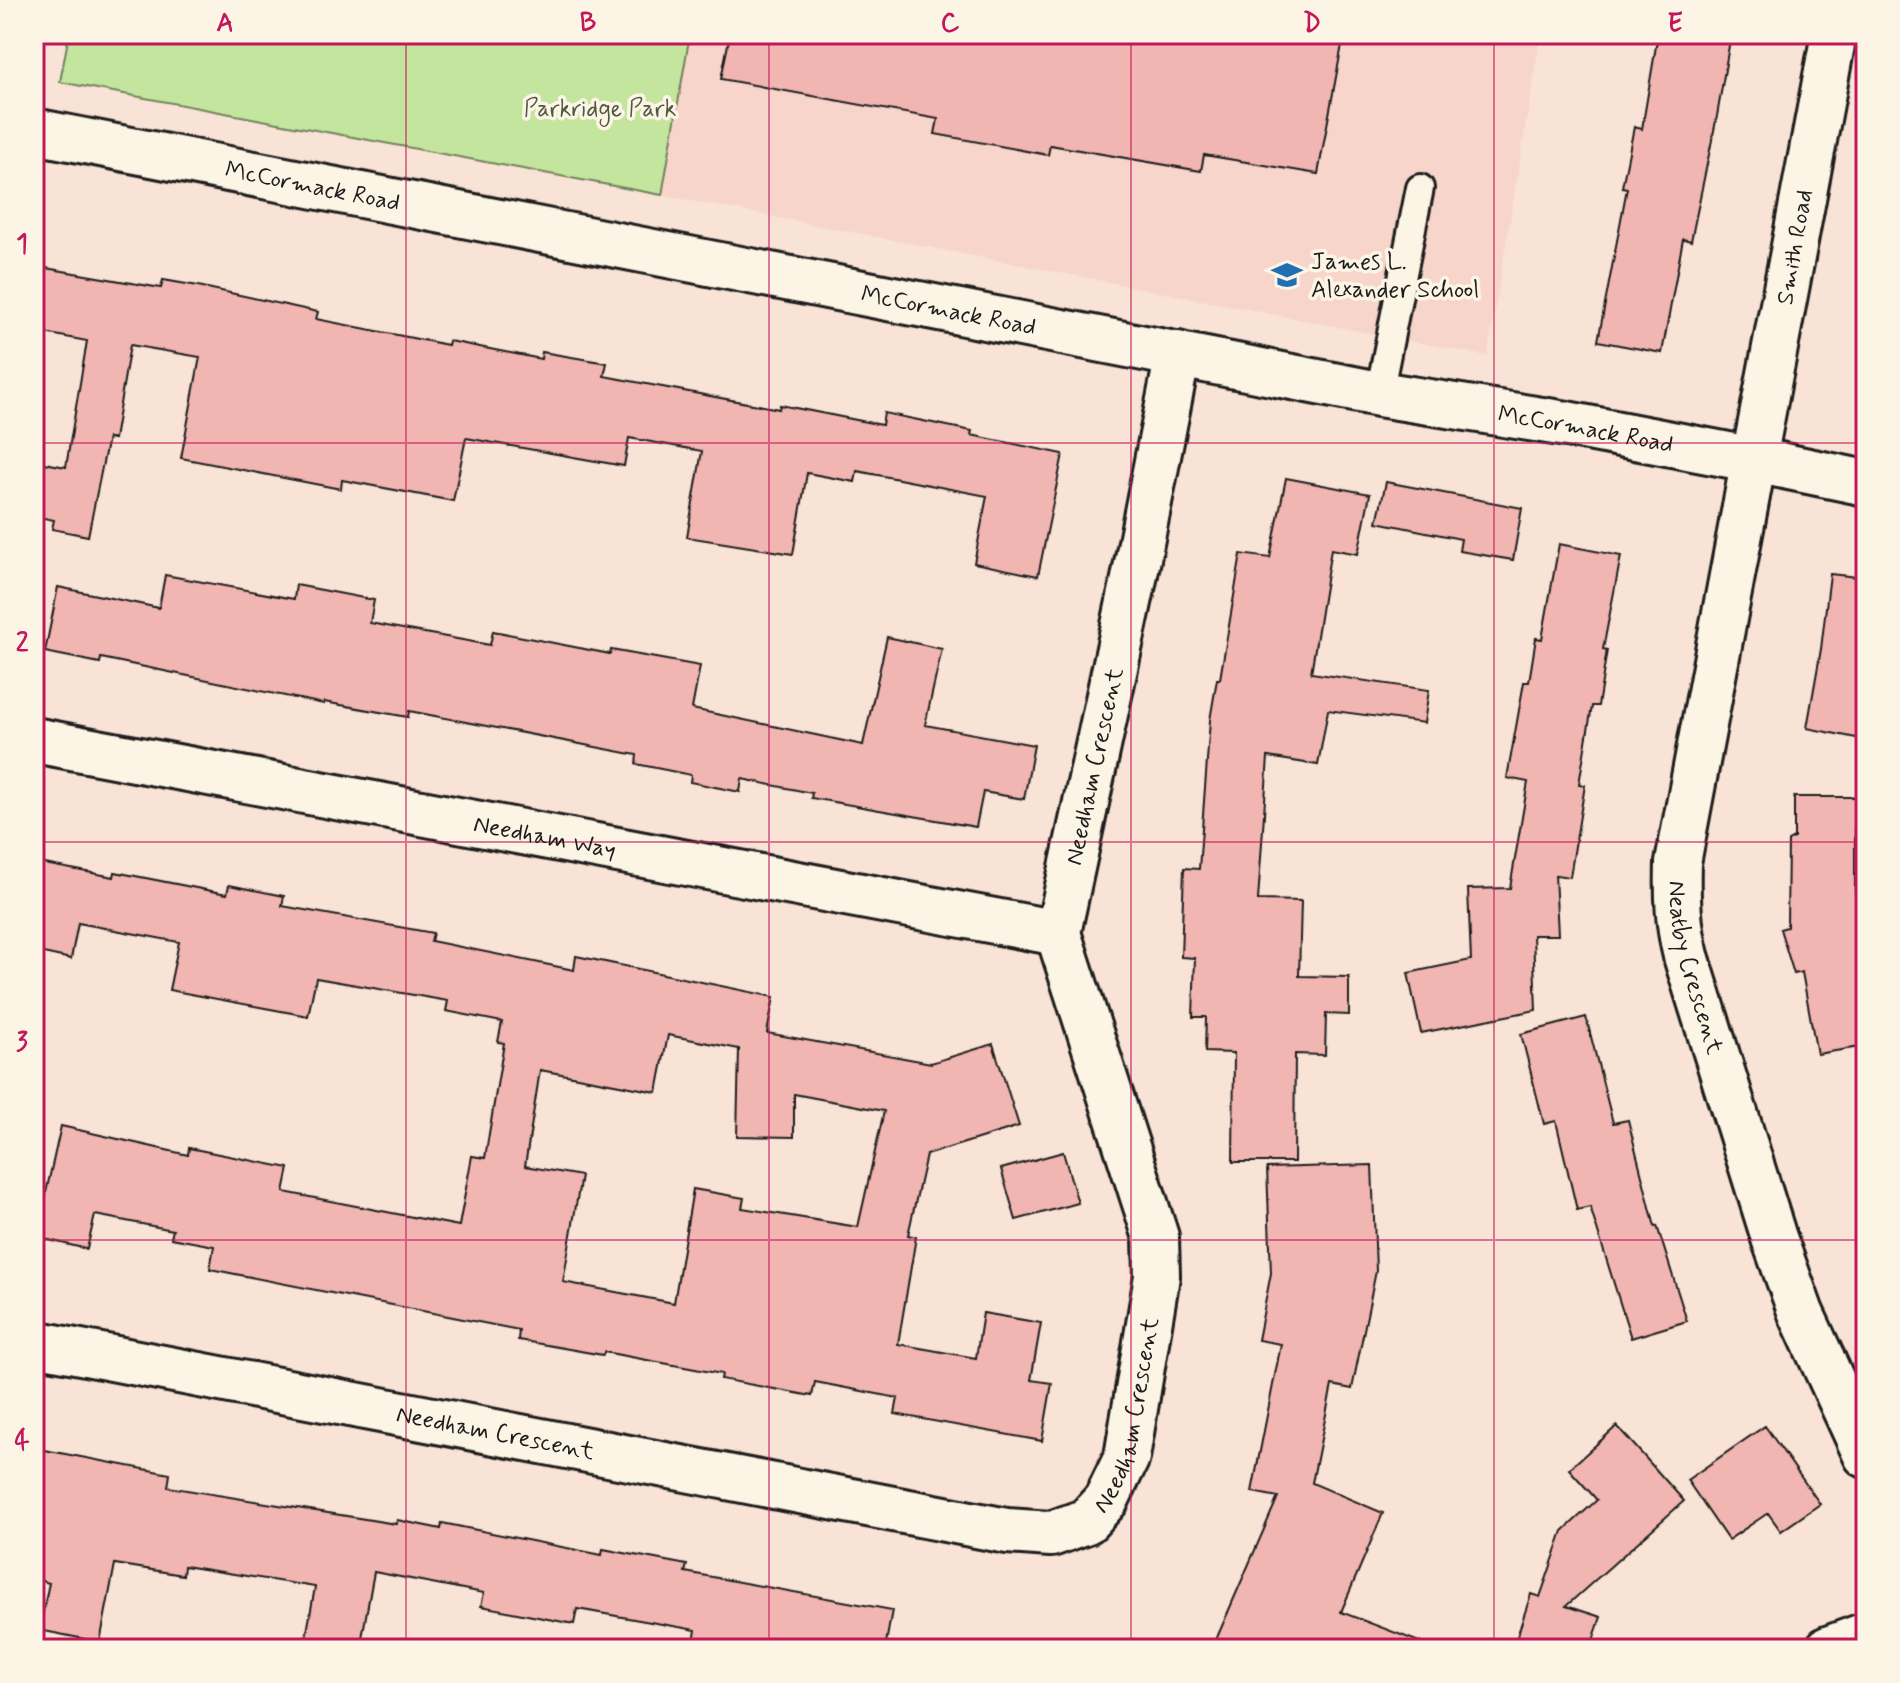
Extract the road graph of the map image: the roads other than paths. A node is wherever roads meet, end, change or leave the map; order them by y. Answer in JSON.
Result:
{"nodes":[{"id":1,"x":1834,"y":34,"type":"edge"},
{"id":2,"x":34,"y":131,"type":"edge"},
{"id":3,"x":1420,"y":188,"type":"dead end"},
{"id":4,"x":1178,"y":354,"type":"junction"},
{"id":5,"x":1379,"y":394,"type":"junction"},
{"id":6,"x":1755,"y":460,"type":"junction"},
{"id":7,"x":1866,"y":483,"type":"edge"},
{"id":8,"x":34,"y":740,"type":"edge"},
{"id":9,"x":1058,"y":933,"type":"junction"},
{"id":10,"x":34,"y":1343,"type":"edge"},
{"id":11,"x":1866,"y":1455,"type":"edge"},
{"id":12,"x":1866,"y":1635,"type":"edge"},
{"id":13,"x":1828,"y":1649,"type":"edge"}],
"edges":[{"from":1,"to":6,"type":"street","name":"Smith Road"},
{"from":2,"to":4,"type":"street","name":"McCormack Road"},
{"from":3,"to":5,"type":"lane"},
{"from":4,"to":5,"type":"street","name":"McCormack Road"},
{"from":4,"to":9,"type":"street","name":"Needham Crescent"},
{"from":5,"to":6,"type":"street","name":"McCormack Road"},
{"from":6,"to":7,"type":"street","name":"McCormack Road"},
{"from":6,"to":11,"type":"street","name":"Neatby Crescent"},
{"from":8,"to":9,"type":"street","name":"Needham Way"},
{"from":9,"to":10,"type":"street","name":"Needham Crescent"},
{"from":12,"to":13,"type":"street"}]}
